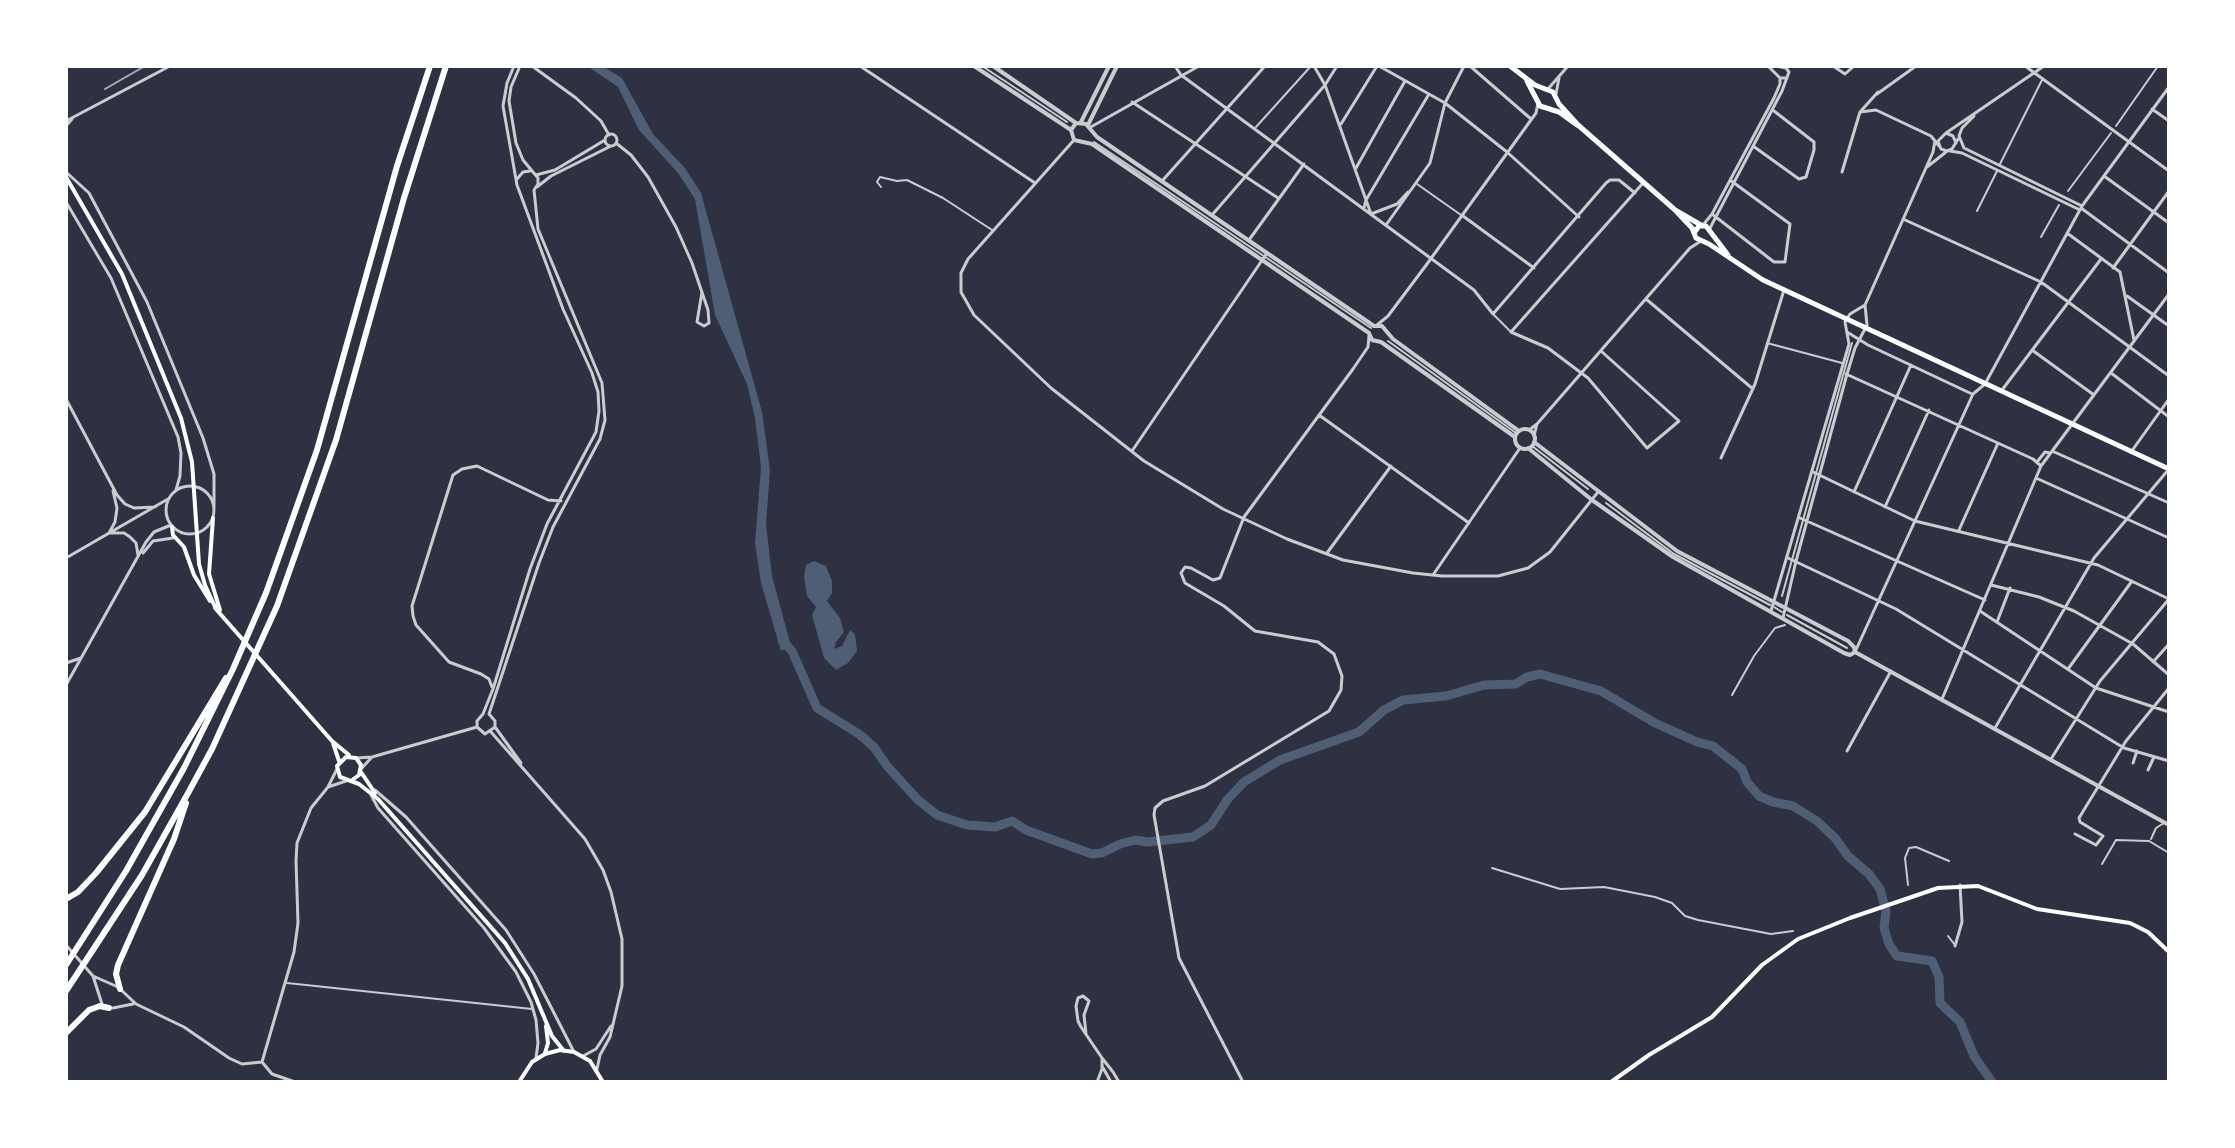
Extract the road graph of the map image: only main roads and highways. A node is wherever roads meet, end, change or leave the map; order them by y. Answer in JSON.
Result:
{"nodes":[{"id":1,"x":430,"y":66,"type":"edge"},
{"id":2,"x":446,"y":66,"type":"edge"},
{"id":3,"x":1510,"y":66,"type":"edge"},
{"id":4,"x":1527,"y":81,"type":"junction"},
{"id":5,"x":1546,"y":89,"type":"junction"},
{"id":6,"x":1556,"y":97,"type":"junction"},
{"id":7,"x":1538,"y":101,"type":"junction"},
{"id":8,"x":1548,"y":108,"type":"junction"},
{"id":9,"x":1578,"y":125,"type":"junction"},
{"id":10,"x":66,"y":174,"type":"edge"},
{"id":11,"x":1674,"y":209,"type":"junction"},
{"id":12,"x":1702,"y":225,"type":"junction"},
{"id":13,"x":1710,"y":231,"type":"junction"},
{"id":14,"x":1695,"y":234,"type":"junction"},
{"id":15,"x":1702,"y":241,"type":"junction"},
{"id":16,"x":1728,"y":256,"type":"junction"},
{"id":17,"x":2169,"y":469,"type":"edge"},
{"id":18,"x":213,"y":518,"type":"road end"},
{"id":19,"x":172,"y":526,"type":"road end"},
{"id":20,"x":216,"y":609,"type":"junction"},
{"id":21,"x":227,"y":623,"type":"junction"},
{"id":22,"x":233,"y":669,"type":"junction"},
{"id":23,"x":332,"y":741,"type":"junction"},
{"id":24,"x":353,"y":757,"type":"junction"},
{"id":25,"x":339,"y":762,"type":"junction"},
{"id":26,"x":361,"y":770,"type":"junction"},
{"id":27,"x":349,"y":781,"type":"junction"},
{"id":28,"x":371,"y":790,"type":"junction"},
{"id":29,"x":187,"y":795,"type":"junction"},
{"id":30,"x":66,"y":899,"type":"edge"},
{"id":31,"x":2169,"y":952,"type":"edge"},
{"id":32,"x":66,"y":965,"type":"edge"},
{"id":33,"x":121,"y":990,"type":"road end"},
{"id":34,"x":66,"y":991,"type":"edge"},
{"id":35,"x":111,"y":1008,"type":"road end"},
{"id":36,"x":545,"y":1020,"type":"junction"},
{"id":37,"x":66,"y":1033,"type":"edge"},
{"id":38,"x":564,"y":1051,"type":"junction"},
{"id":39,"x":545,"y":1054,"type":"junction"},
{"id":40,"x":519,"y":1082,"type":"edge"},
{"id":41,"x":603,"y":1082,"type":"edge"},
{"id":42,"x":1611,"y":1082,"type":"edge"}],
"edges":[{"from":1,"to":22,"type":"highway"},
{"from":2,"to":29,"type":"highway"},
{"from":3,"to":4,"type":"main road"},
{"from":4,"to":5,"type":"main road"},
{"from":4,"to":7,"type":"main road"},
{"from":5,"to":6,"type":"main road"},
{"from":5,"to":7,"type":"main road"},
{"from":6,"to":8,"type":"main road"},
{"from":6,"to":9,"type":"main road"},
{"from":7,"to":8,"type":"main road"},
{"from":8,"to":9,"type":"main road"},
{"from":9,"to":11,"type":"main road"},
{"from":10,"to":20,"type":"main road"},
{"from":11,"to":12,"type":"main road"},
{"from":11,"to":14,"type":"main road"},
{"from":12,"to":13,"type":"main road"},
{"from":12,"to":14,"type":"main road"},
{"from":13,"to":15,"type":"main road"},
{"from":13,"to":16,"type":"main road"},
{"from":14,"to":15,"type":"main road"},
{"from":15,"to":16,"type":"main road"},
{"from":16,"to":17,"type":"main road"},
{"from":18,"to":21,"type":"main road"},
{"from":19,"to":20,"type":"main road"},
{"from":20,"to":21,"type":"main road"},
{"from":21,"to":23,"type":"main road"},
{"from":22,"to":30,"type":"highway"},
{"from":22,"to":32,"type":"highway"},
{"from":23,"to":24,"type":"main road"},
{"from":23,"to":25,"type":"main road"},
{"from":24,"to":25,"type":"main road"},
{"from":24,"to":26,"type":"main road"},
{"from":25,"to":27,"type":"main road"},
{"from":26,"to":27,"type":"main road"},
{"from":26,"to":28,"type":"main road"},
{"from":27,"to":28,"type":"main road"},
{"from":28,"to":36,"type":"main road"},
{"from":29,"to":33,"type":"highway"},
{"from":29,"to":34,"type":"highway"},
{"from":31,"to":42,"type":"main road"},
{"from":35,"to":37,"type":"highway"},
{"from":36,"to":38,"type":"main road"},
{"from":36,"to":39,"type":"main road"},
{"from":38,"to":39,"type":"main road"},
{"from":38,"to":41,"type":"main road"},
{"from":39,"to":40,"type":"main road"}]}
